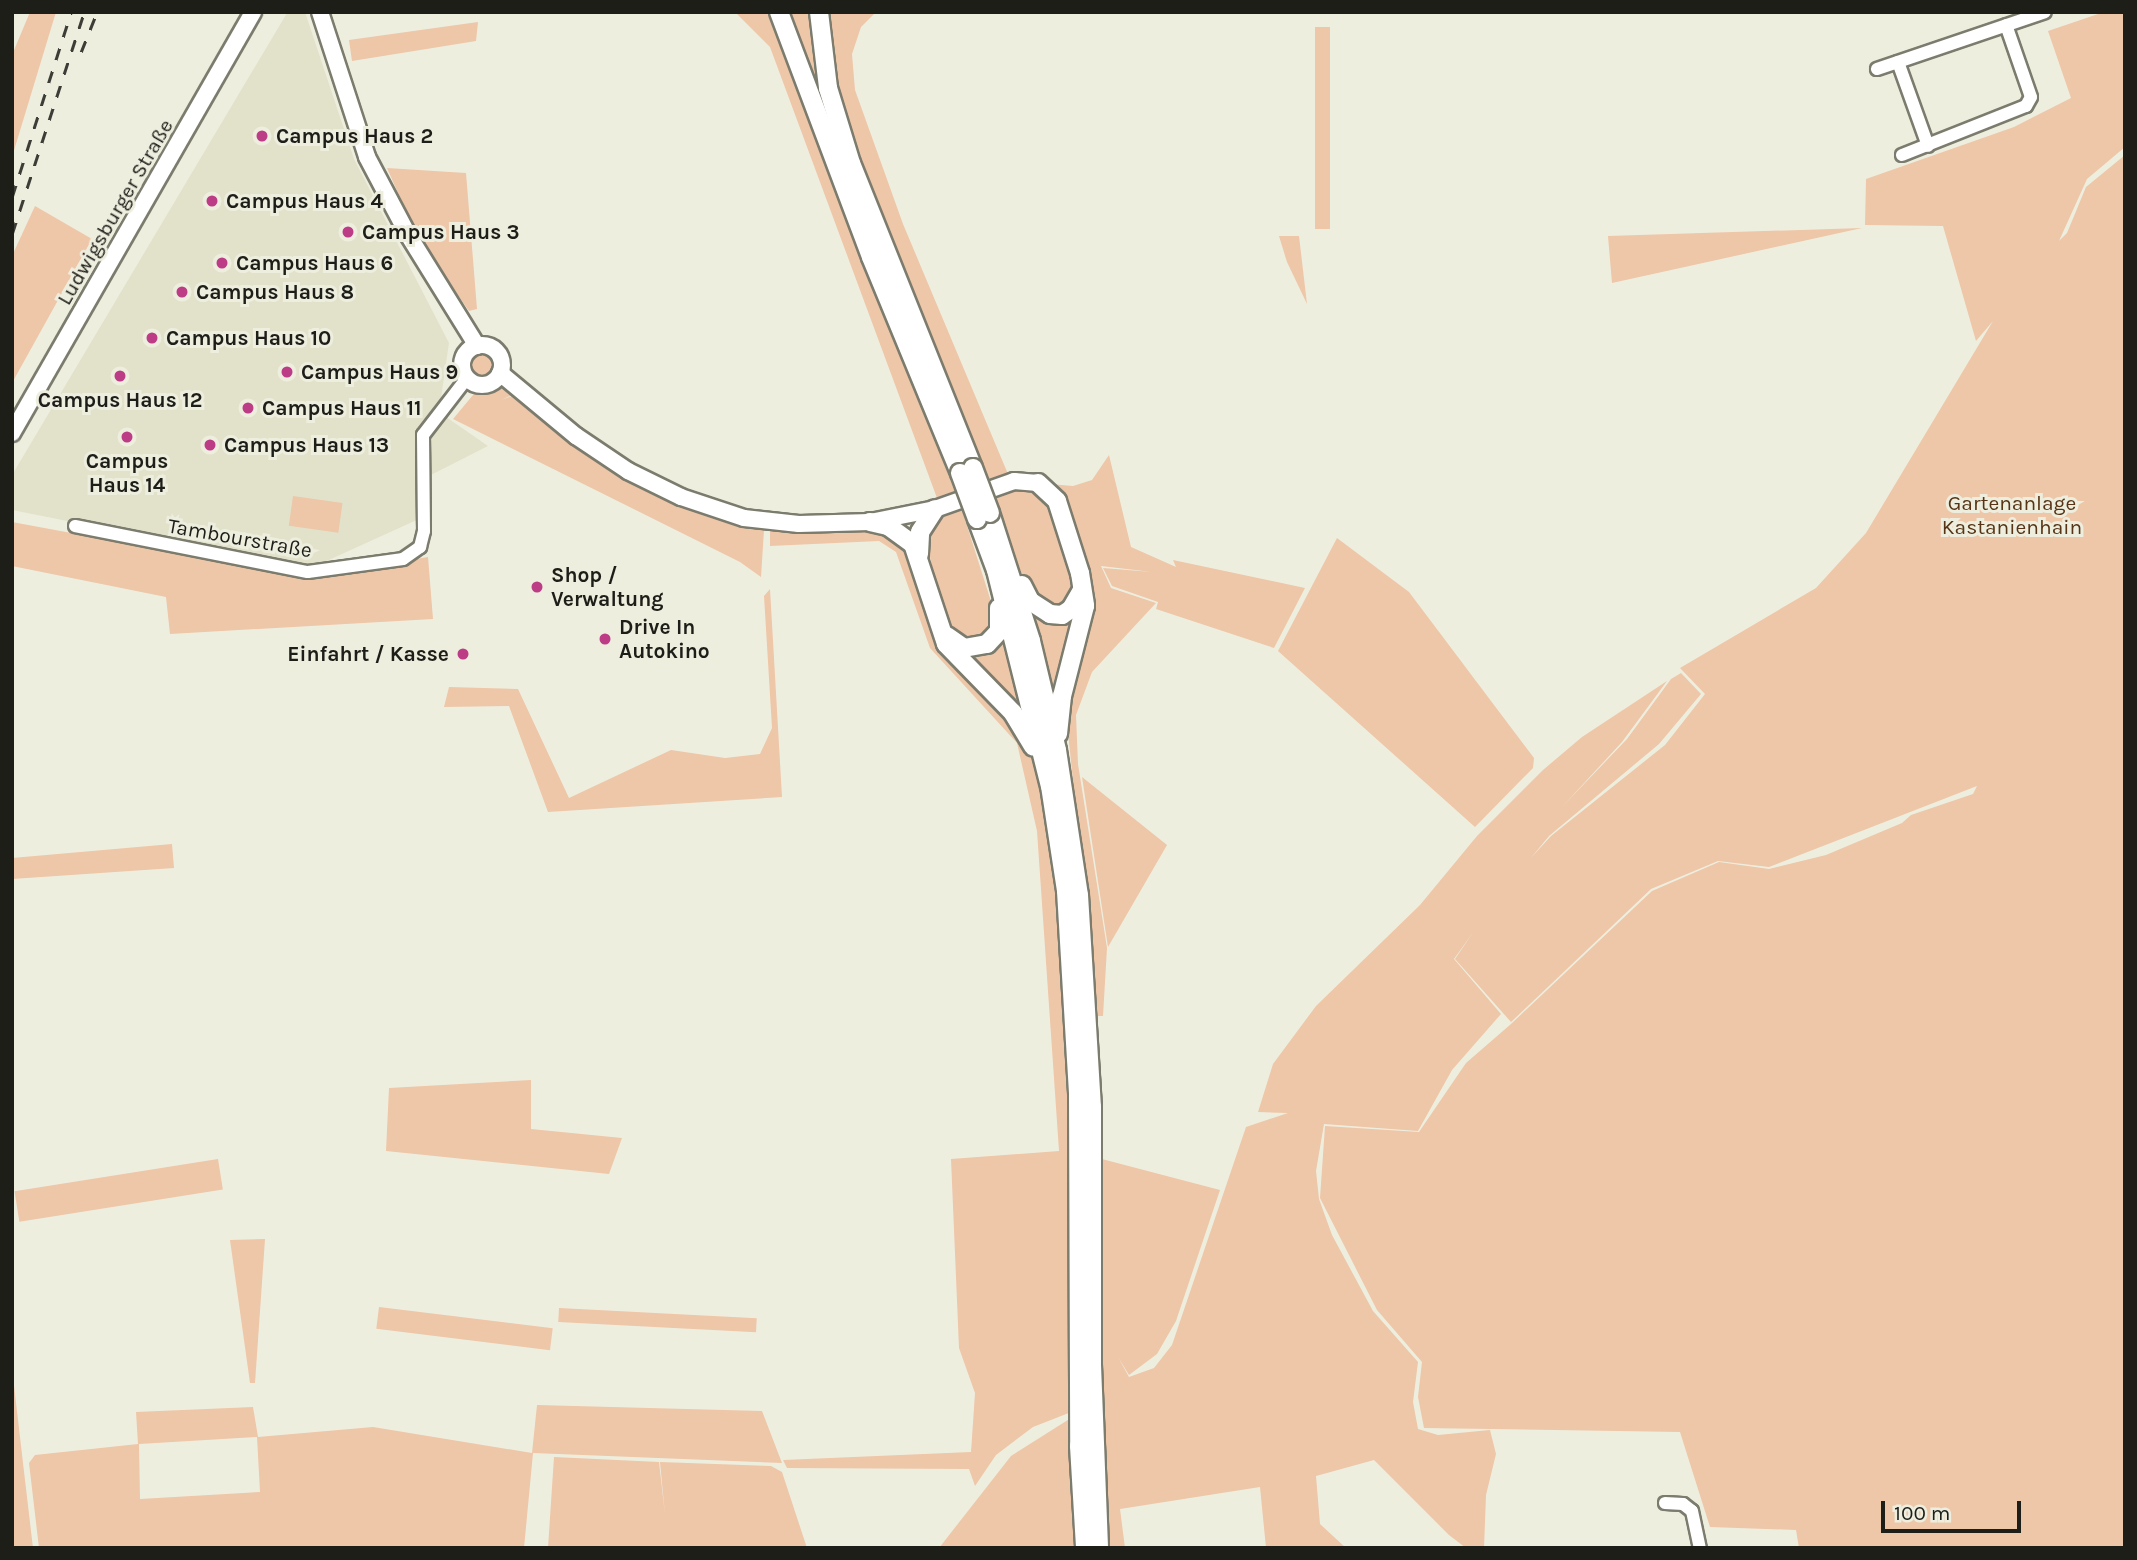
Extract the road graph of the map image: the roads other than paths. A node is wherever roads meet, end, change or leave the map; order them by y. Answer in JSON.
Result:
{"nodes":[{"id":1,"x":253,"y":12,"type":"edge"},
{"id":2,"x":320,"y":12,"type":"edge"},
{"id":3,"x":779,"y":12,"type":"edge"},
{"id":4,"x":819,"y":12,"type":"edge"},
{"id":5,"x":2045,"y":12,"type":"edge"},
{"id":6,"x":2006,"y":25,"type":"junction"},
{"id":7,"x":1898,"y":62,"type":"junction"},
{"id":8,"x":1877,"y":69,"type":"dead end"},
{"id":9,"x":1928,"y":146,"type":"junction"},
{"id":10,"x":1902,"y":155,"type":"dead end"},
{"id":11,"x":477,"y":346,"type":"junction"},
{"id":12,"x":500,"y":373,"type":"junction"},
{"id":13,"x":467,"y":378,"type":"junction"},
{"id":14,"x":12,"y":433,"type":"edge"},
{"id":15,"x":966,"y":470,"type":"junction"},
{"id":16,"x":1038,"y":483,"type":"joint"},
{"id":17,"x":935,"y":509,"type":"junction"},
{"id":18,"x":870,"y":522,"type":"junction"},
{"id":19,"x":75,"y":526,"type":"dead end"},
{"id":20,"x":919,"y":554,"type":"junction"},
{"id":21,"x":1003,"y":569,"type":"junction"},
{"id":22,"x":1082,"y":590,"type":"junction"},
{"id":23,"x":940,"y":629,"type":"junction"},
{"id":24,"x":1057,"y":750,"type":"junction"},
{"id":25,"x":1050,"y":786,"type":"junction"},
{"id":26,"x":1085,"y":1366,"type":"junction"},
{"id":27,"x":1086,"y":1445,"type":"junction"},
{"id":28,"x":1665,"y":1503,"type":"dead end"},
{"id":29,"x":1085,"y":1548,"type":"edge"},
{"id":30,"x":1099,"y":1548,"type":"edge"},
{"id":31,"x":1700,"y":1548,"type":"edge"}],
"edges":[{"from":1,"to":14,"type":"main road","name":"Ludwigsburger Straße"},
{"from":2,"to":11,"type":"main road"},
{"from":3,"to":15,"type":"highway"},
{"from":4,"to":15,"type":"highway"},
{"from":5,"to":6,"type":"street"},
{"from":6,"to":7,"type":"street"},
{"from":6,"to":9,"type":"street"},
{"from":7,"to":8,"type":"street"},
{"from":7,"to":9,"type":"street"},
{"from":9,"to":10,"type":"street"},
{"from":11,"to":12,"type":"main road"},
{"from":11,"to":13,"type":"main road"},
{"from":12,"to":13,"type":"main road"},
{"from":12,"to":18,"type":"main road"},
{"from":13,"to":19,"type":"street","name":"Tambourstraße"},
{"from":15,"to":21,"type":"highway","bridge":true},
{"from":16,"to":17,"type":"main road"},
{"from":16,"to":22,"type":"highway"},
{"from":17,"to":18,"type":"main road"},
{"from":17,"to":20,"type":"highway"},
{"from":18,"to":20,"type":"highway"},
{"from":20,"to":23,"type":"highway"},
{"from":21,"to":22,"type":"highway"},
{"from":21,"to":23,"type":"highway"},
{"from":21,"to":24,"type":"highway"},
{"from":21,"to":25,"type":"highway"},
{"from":22,"to":24,"type":"highway"},
{"from":23,"to":25,"type":"highway"},
{"from":24,"to":26,"type":"highway"},
{"from":25,"to":26,"type":"highway"},
{"from":26,"to":27,"type":"highway"},
{"from":27,"to":29,"type":"highway"},
{"from":27,"to":30,"type":"highway"},
{"from":28,"to":31,"type":"street"}]}
